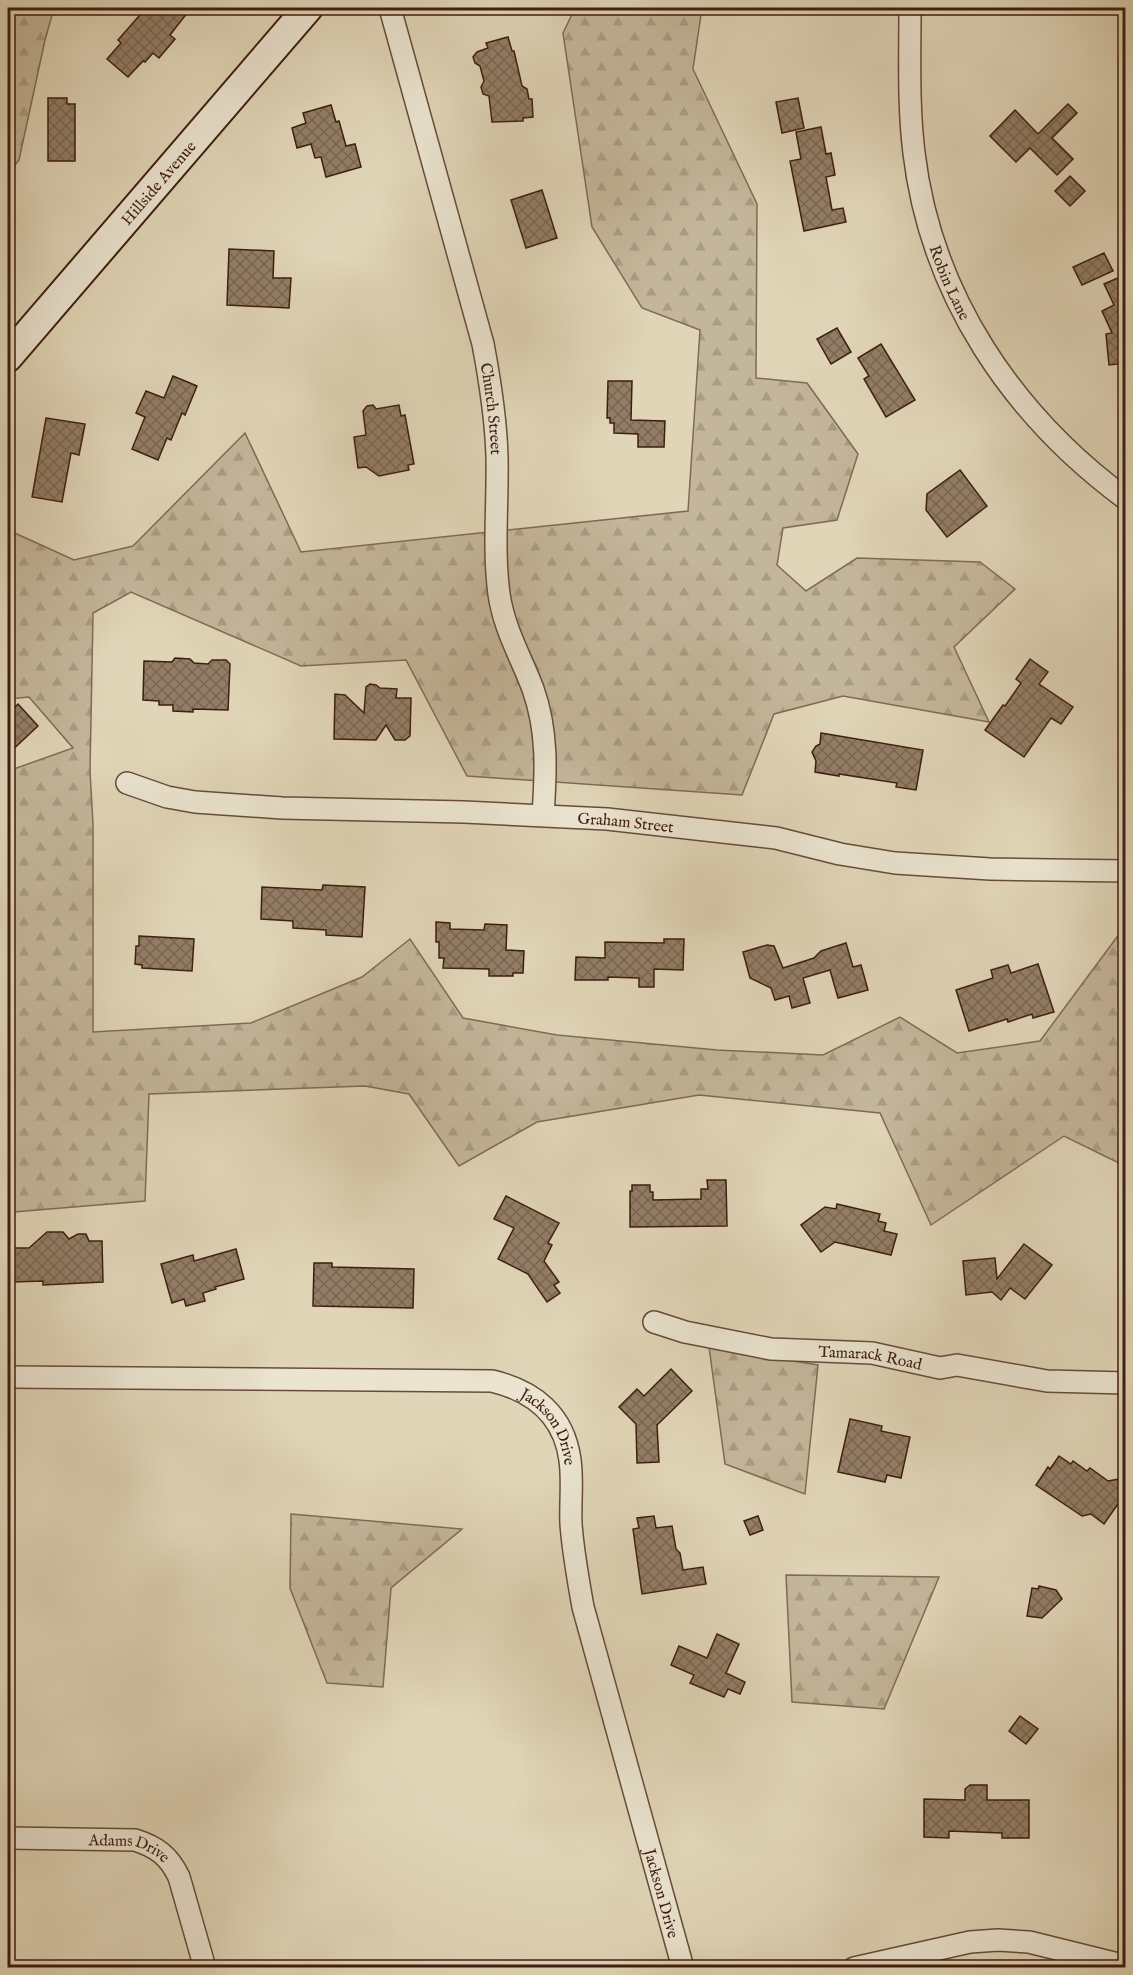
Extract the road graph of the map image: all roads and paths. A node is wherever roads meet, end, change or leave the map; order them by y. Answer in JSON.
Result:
{"nodes":[{"id":1,"x":308,"y":8,"type":"edge"},
{"id":2,"x":390,"y":8,"type":"edge"},
{"id":3,"x":910,"y":8,"type":"edge"},
{"id":4,"x":8,"y":357,"type":"edge"},
{"id":5,"x":1125,"y":499,"type":"edge"},
{"id":6,"x":127,"y":783,"type":"dead end"},
{"id":7,"x":543,"y":815,"type":"junction"},
{"id":8,"x":1125,"y":871,"type":"edge"},
{"id":9,"x":654,"y":1322,"type":"dead end"},
{"id":10,"x":8,"y":1377,"type":"edge"},
{"id":11,"x":1125,"y":1383,"type":"edge"},
{"id":12,"x":8,"y":1838,"type":"edge"},
{"id":13,"x":1125,"y":1966,"type":"edge"},
{"id":14,"x":205,"y":1968,"type":"edge"},
{"id":15,"x":683,"y":1968,"type":"edge"},
{"id":16,"x":854,"y":1968,"type":"edge"}],
"edges":[{"from":1,"to":4,"type":"main road","name":"Hillside Avenue"},
{"from":2,"to":7,"type":"street","name":"Church Street"},
{"from":3,"to":5,"type":"street","name":"Robin Lane"},
{"from":6,"to":7,"type":"street","name":"Graham Street"},
{"from":7,"to":8,"type":"street","name":"Graham Street"},
{"from":9,"to":11,"type":"street","name":"Tamarack Road"},
{"from":10,"to":15,"type":"street","name":"Jackson Drive"},
{"from":12,"to":14,"type":"street","name":"Adams Drive"},
{"from":13,"to":16,"type":"street"}]}
